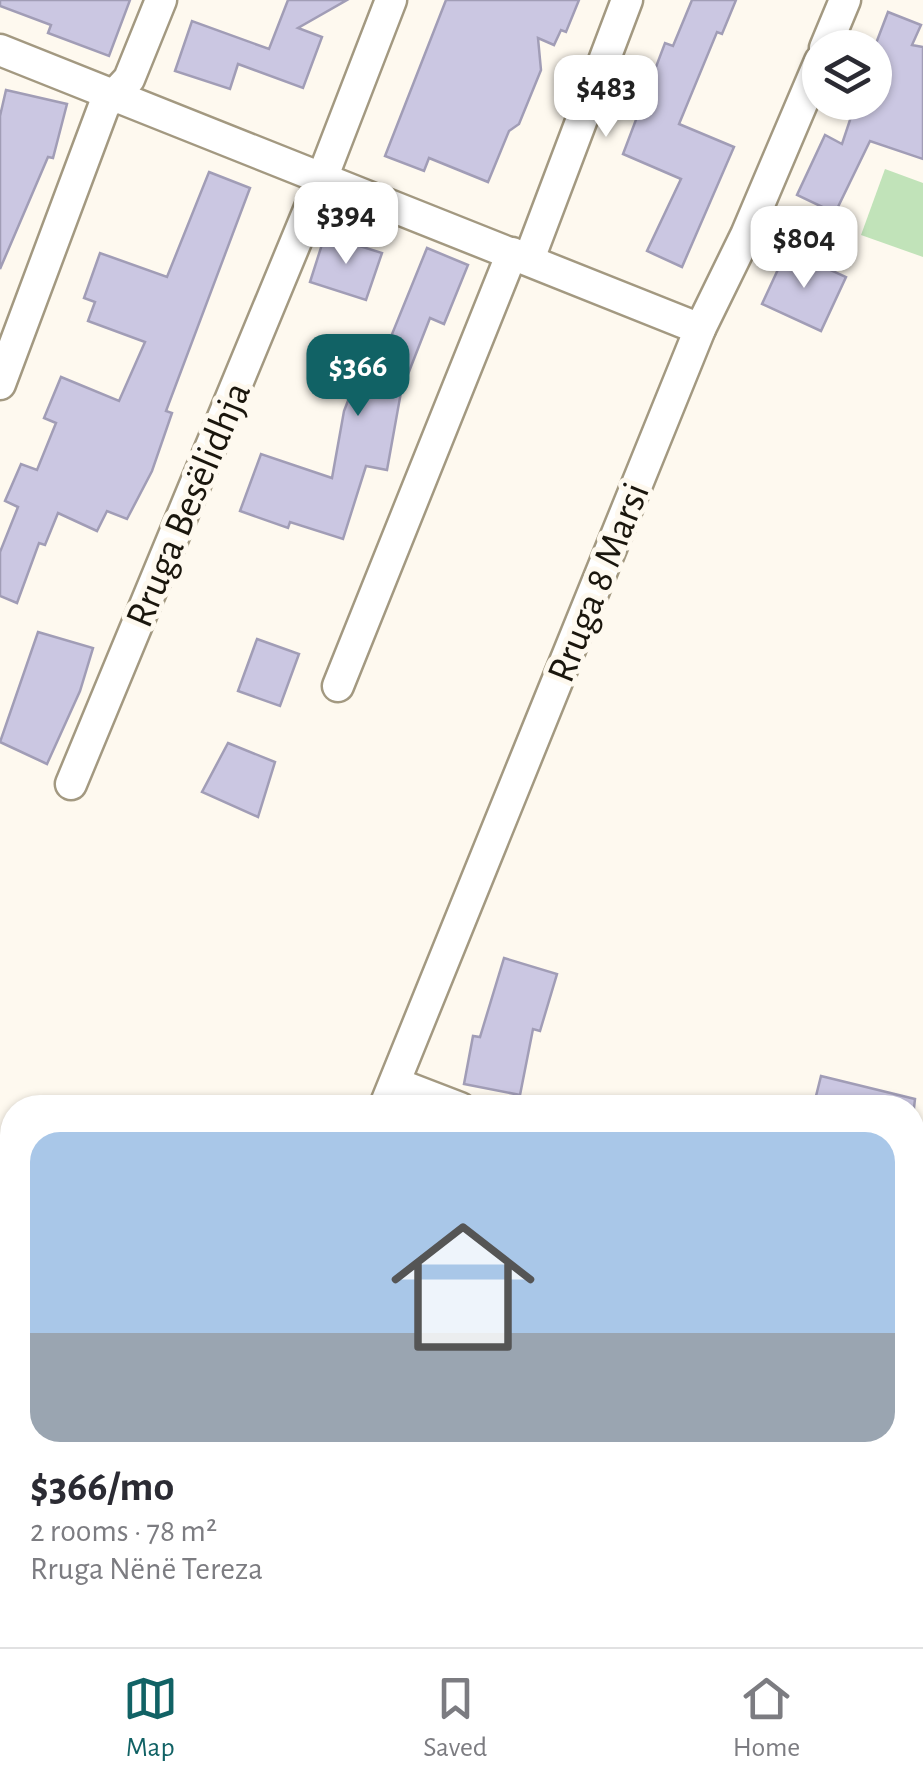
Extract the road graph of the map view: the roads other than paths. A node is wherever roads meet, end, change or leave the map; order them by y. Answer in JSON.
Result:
{"nodes":[{"id":1,"x":162,"y":0,"type":"edge"},
{"id":2,"x":391,"y":0,"type":"edge"},
{"id":3,"x":627,"y":0,"type":"edge"},
{"id":4,"x":844,"y":0,"type":"edge"},
{"id":5,"x":833,"y":30,"type":"edge"},
{"id":6,"x":0,"y":50,"type":"edge"},
{"id":7,"x":117,"y":94,"type":"junction"},
{"id":8,"x":802,"y":103,"type":"edge"},
{"id":9,"x":322,"y":181,"type":"junction"},
{"id":10,"x":521,"y":256,"type":"junction"},
{"id":11,"x":700,"y":329,"type":"junction"},
{"id":12,"x":0,"y":384,"type":"edge"},
{"id":13,"x":338,"y":686,"type":"dead end"},
{"id":14,"x":71,"y":784,"type":"dead end"},
{"id":15,"x":389,"y":1095,"type":"edge"}],
"edges":[{"from":1,"to":7,"type":"street"},
{"from":2,"to":9,"type":"street","name":"Rruga Besëlidhja"},
{"from":3,"to":10,"type":"street"},
{"from":4,"to":5,"type":"street"},
{"from":6,"to":7,"type":"street"},
{"from":7,"to":9,"type":"street"},
{"from":7,"to":12,"type":"street"},
{"from":8,"to":11,"type":"street","name":"Rruga 8 Marsi"},
{"from":9,"to":10,"type":"street"},
{"from":9,"to":14,"type":"street","name":"Rruga Besëlidhja"},
{"from":10,"to":11,"type":"street"},
{"from":10,"to":13,"type":"street"},
{"from":11,"to":15,"type":"street","name":"Rruga 8 Marsi"}]}
